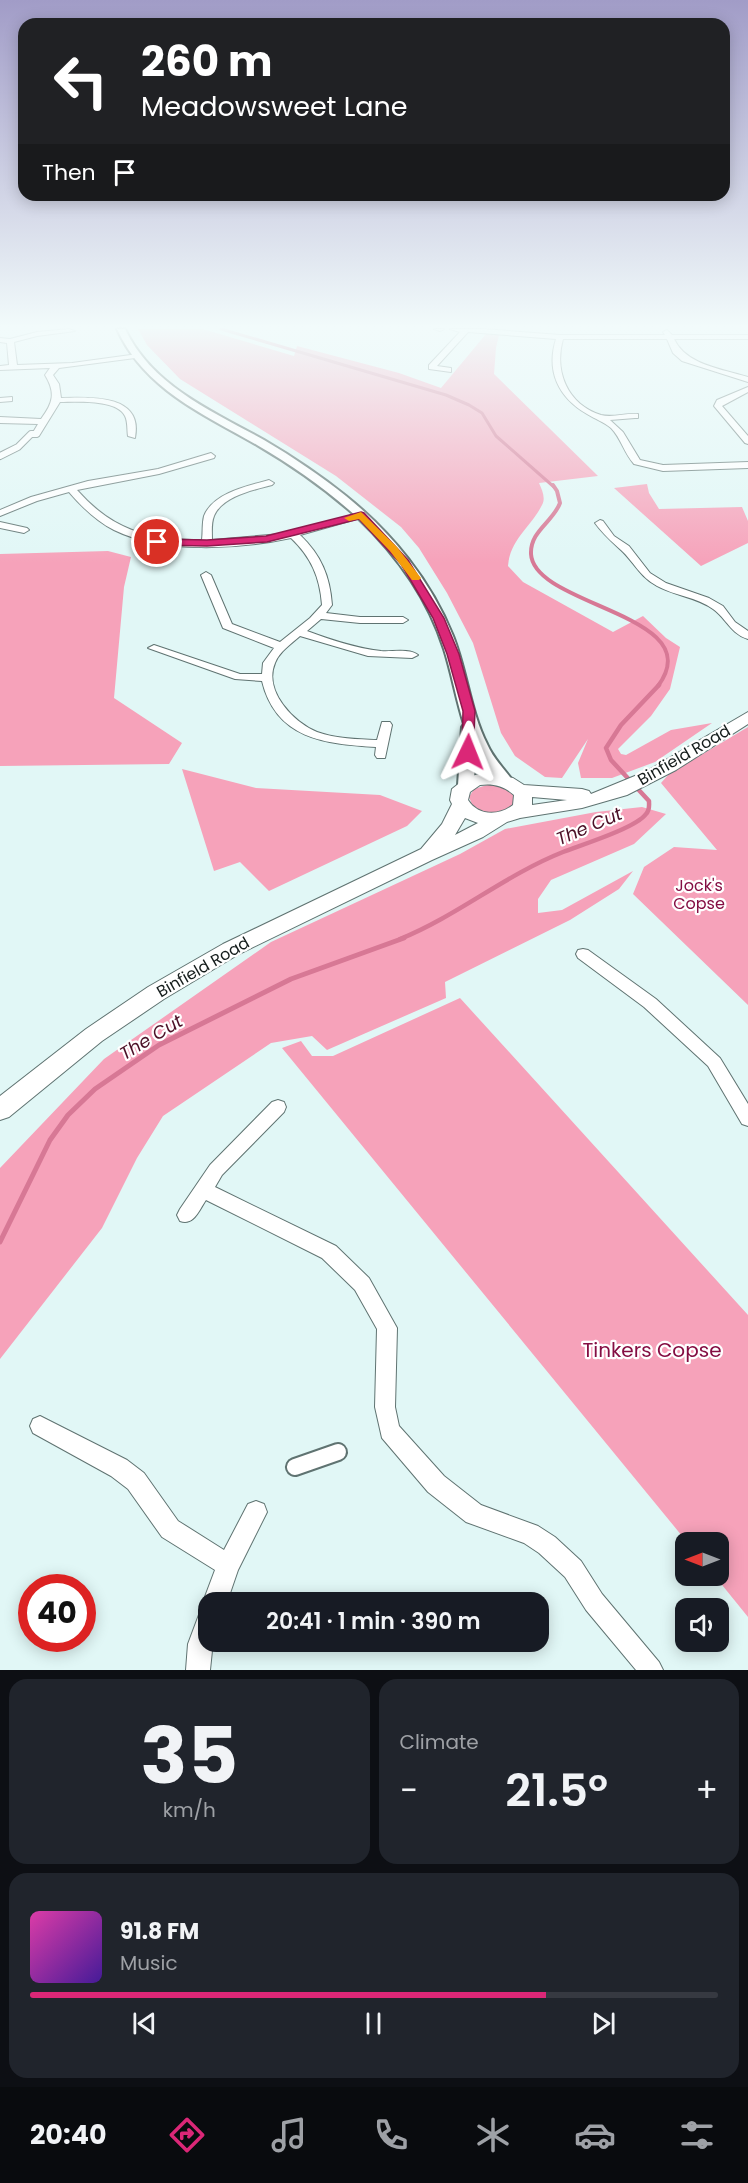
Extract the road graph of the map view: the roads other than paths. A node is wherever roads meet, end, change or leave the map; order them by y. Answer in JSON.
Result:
{"nodes":[{"id":1,"x":54,"y":407,"type":"edge"},
{"id":2,"x":121,"y":407,"type":"edge"},
{"id":3,"x":201,"y":407,"type":"edge"},
{"id":4,"x":582,"y":407,"type":"edge"},
{"id":5,"x":719,"y":407,"type":"edge"},
{"id":6,"x":635,"y":416,"type":"dead end"},
{"id":7,"x":603,"y":418,"type":"junction"},
{"id":8,"x":0,"y":420,"type":"edge"},
{"id":9,"x":42,"y":422,"type":"junction"},
{"id":10,"x":36,"y":434,"type":"joint"},
{"id":11,"x":132,"y":436,"type":"dead end"},
{"id":12,"x":748,"y":441,"type":"edge"},
{"id":13,"x":0,"y":456,"type":"edge"},
{"id":14,"x":211,"y":456,"type":"dead end"},
{"id":15,"x":748,"y":465,"type":"edge"},
{"id":16,"x":260,"y":477,"type":"dead end"},
{"id":17,"x":71,"y":489,"type":"junction"},
{"id":18,"x":0,"y":513,"type":"edge"},
{"id":19,"x":361,"y":515,"type":"junction"},
{"id":20,"x":600,"y":523,"type":"dead end"},
{"id":21,"x":0,"y":525,"type":"edge"},
{"id":22,"x":24,"y":530,"type":"dead end"},
{"id":23,"x":293,"y":534,"type":"junction"},
{"id":24,"x":207,"y":543,"type":"junction"},
{"id":25,"x":206,"y":575,"type":"dead end"},
{"id":26,"x":320,"y":616,"type":"junction"},
{"id":27,"x":403,"y":620,"type":"dead end"},
{"id":28,"x":301,"y":633,"type":"junction"},
{"id":29,"x":748,"y":636,"type":"edge"},
{"id":30,"x":282,"y":647,"type":"junction"},
{"id":31,"x":154,"y":648,"type":"dead end"},
{"id":32,"x":412,"y":655,"type":"dead end"},
{"id":33,"x":267,"y":678,"type":"junction"},
{"id":34,"x":469,"y":711,"type":"junction"},
{"id":35,"x":748,"y":717,"type":"edge"},
{"id":36,"x":386,"y":725,"type":"dead end"},
{"id":37,"x":466,"y":785,"type":"junction"},
{"id":38,"x":512,"y":785,"type":"junction"},
{"id":39,"x":619,"y":791,"type":"junction"},
{"id":40,"x":461,"y":805,"type":"junction"},
{"id":41,"x":508,"y":816,"type":"junction"},
{"id":42,"x":425,"y":855,"type":"junction"},
{"id":43,"x":583,"y":954,"type":"dead end"},
{"id":44,"x":278,"y":1107,"type":"dead end"},
{"id":45,"x":0,"y":1110,"type":"edge"},
{"id":46,"x":748,"y":1119,"type":"edge"},
{"id":47,"x":202,"y":1189,"type":"junction"},
{"id":48,"x":186,"y":1215,"type":"dead end"},
{"id":49,"x":40,"y":1426,"type":"dead end"},
{"id":50,"x":338,"y":1452,"type":"dead end"},
{"id":51,"x":295,"y":1467,"type":"dead end"},
{"id":52,"x":256,"y":1512,"type":"dead end"},
{"id":53,"x":228,"y":1565,"type":"junction"},
{"id":54,"x":219,"y":1592,"type":"edge"},
{"id":55,"x":199,"y":1652,"type":"edge"},
{"id":56,"x":198,"y":1670,"type":"edge"},
{"id":57,"x":651,"y":1670,"type":"edge"}],
"edges":[{"from":1,"to":9,"type":"street"},
{"from":2,"to":11,"type":"street"},
{"from":3,"to":19,"type":"street"},
{"from":4,"to":7,"type":"street"},
{"from":5,"to":12,"type":"street"},
{"from":6,"to":7,"type":"street"},
{"from":7,"to":15,"type":"street"},
{"from":8,"to":9,"type":"street"},
{"from":9,"to":10,"type":"street"},
{"from":10,"to":13,"type":"street"},
{"from":14,"to":17,"type":"street"},
{"from":16,"to":24,"type":"street"},
{"from":17,"to":18,"type":"street"},
{"from":17,"to":24,"type":"street"},
{"from":19,"to":23,"type":"street"},
{"from":19,"to":34,"type":"street"},
{"from":20,"to":29,"type":"street"},
{"from":21,"to":22,"type":"street"},
{"from":23,"to":24,"type":"street"},
{"from":23,"to":26,"type":"street"},
{"from":25,"to":30,"type":"street"},
{"from":26,"to":27,"type":"street"},
{"from":26,"to":28,"type":"street"},
{"from":28,"to":30,"type":"street"},
{"from":28,"to":32,"type":"street"},
{"from":30,"to":33,"type":"street"},
{"from":31,"to":33,"type":"street"},
{"from":33,"to":36,"type":"street"},
{"from":34,"to":37,"type":"street"},
{"from":34,"to":38,"type":"street"},
{"from":35,"to":39,"type":"main road","name":"Binfield Road"},
{"from":37,"to":38,"type":"main road"},
{"from":37,"to":40,"type":"main road"},
{"from":38,"to":39,"type":"main road","name":"Binfield Road"},
{"from":38,"to":41,"type":"main road"},
{"from":39,"to":41,"type":"main road","name":"Binfield Road"},
{"from":40,"to":41,"type":"main road"},
{"from":40,"to":42,"type":"main road","name":"Binfield Road"},
{"from":41,"to":42,"type":"main road","name":"Binfield Road"},
{"from":42,"to":45,"type":"main road","name":"Binfield Road"},
{"from":43,"to":46,"type":"street"},
{"from":44,"to":47,"type":"street"},
{"from":47,"to":48,"type":"street"},
{"from":47,"to":57,"type":"street"},
{"from":49,"to":53,"type":"street"},
{"from":50,"to":51,"type":"street"},
{"from":52,"to":53,"type":"street"},
{"from":53,"to":54,"type":"street"},
{"from":55,"to":56,"type":"street"}]}
